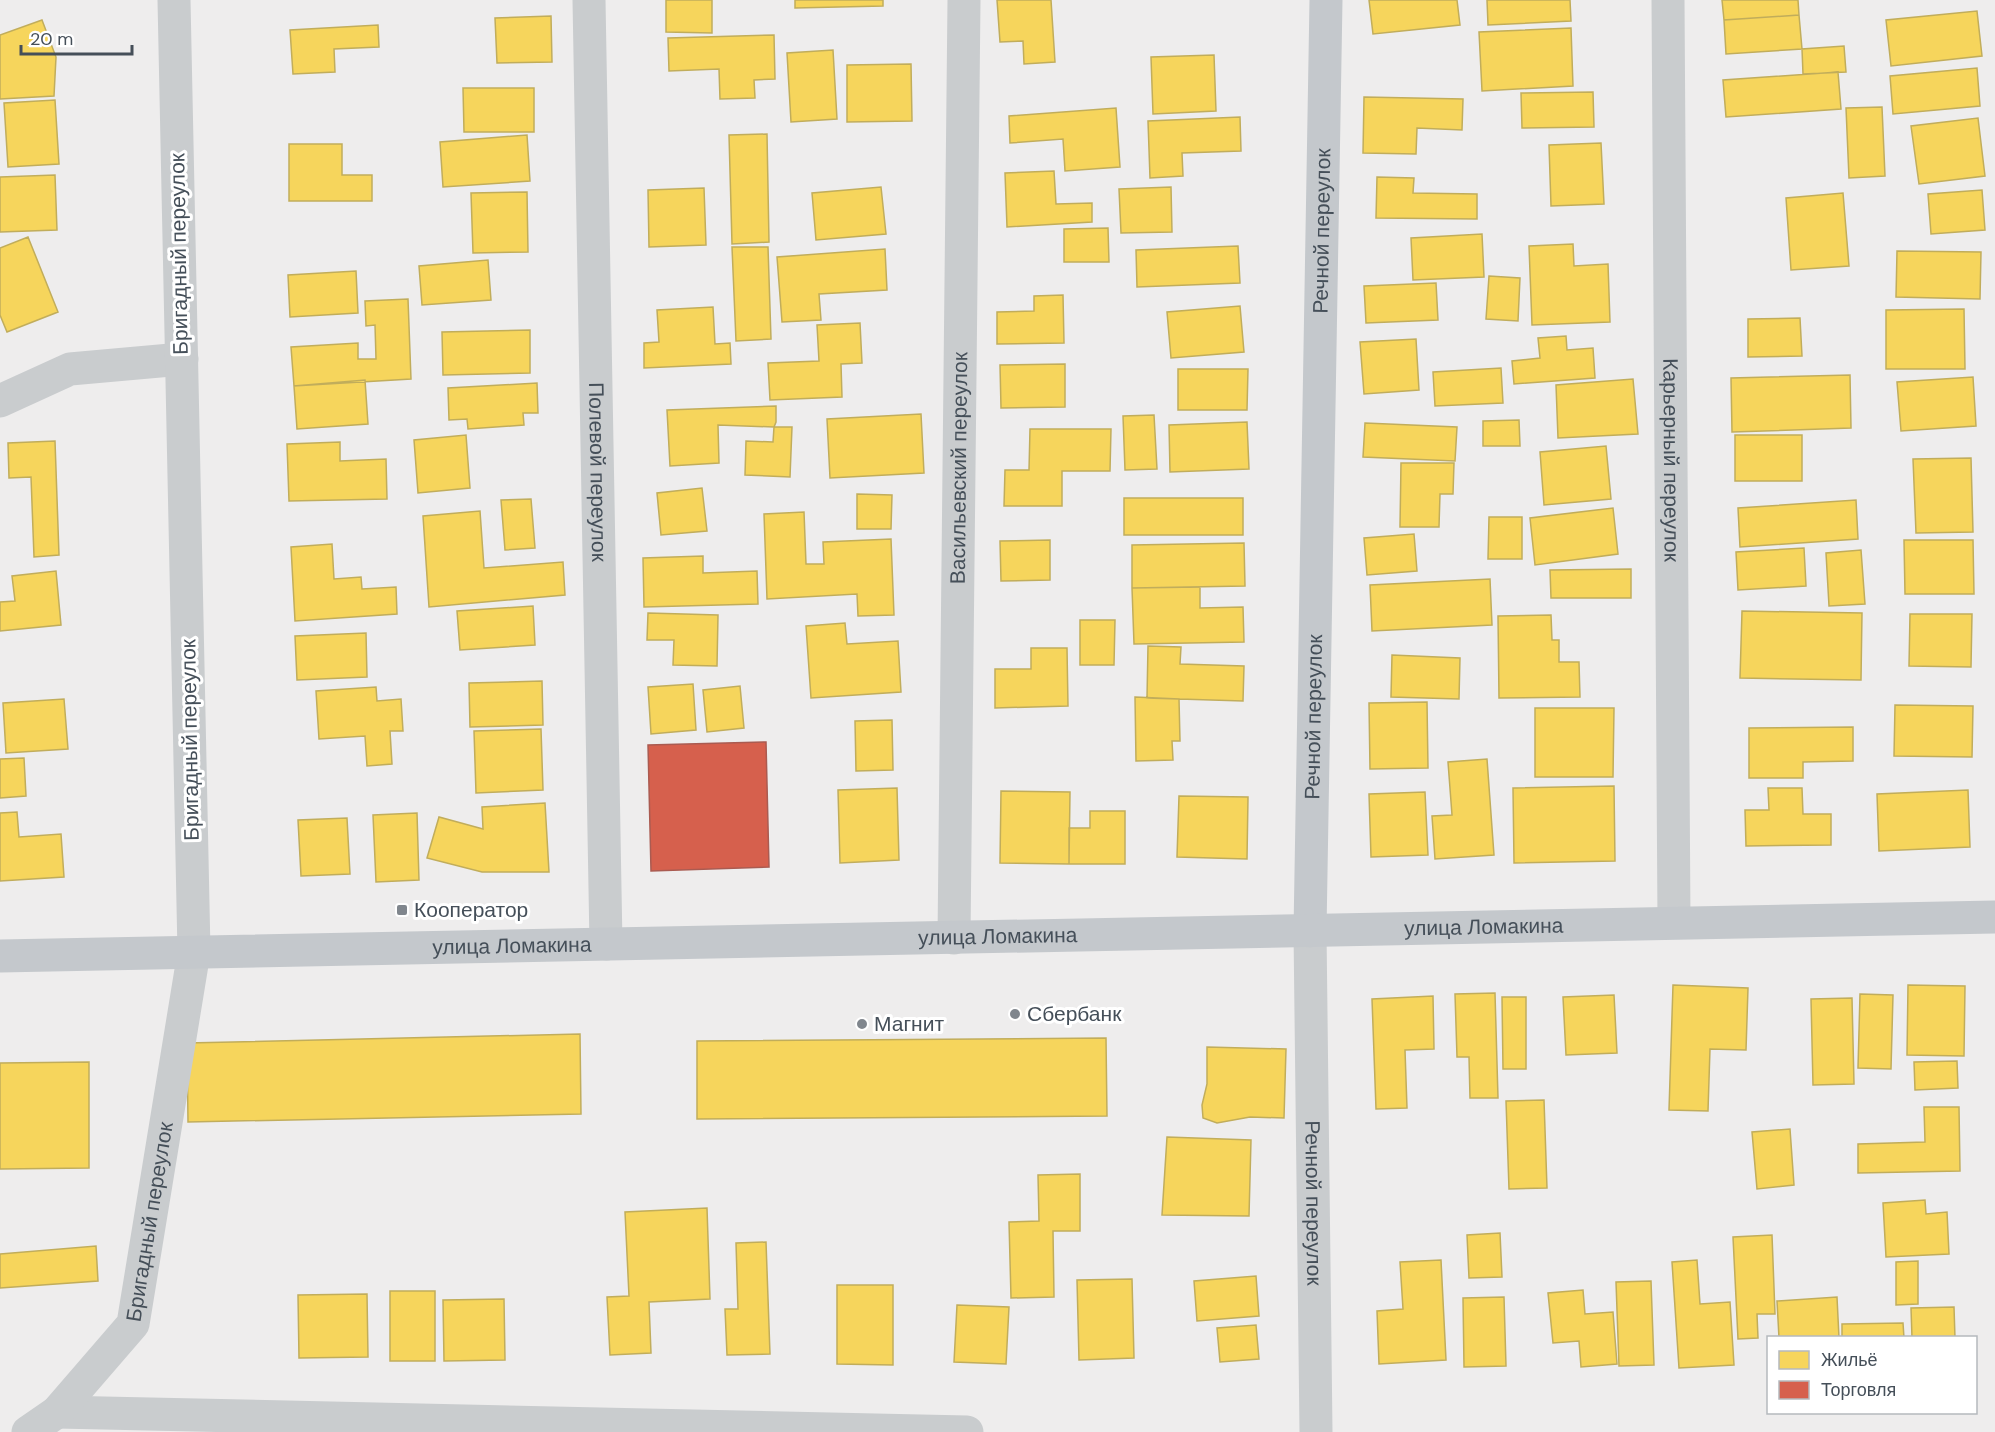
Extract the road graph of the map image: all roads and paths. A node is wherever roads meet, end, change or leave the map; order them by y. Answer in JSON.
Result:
{"nodes":[{"id":1,"x":174,"y":0,"type":"edge"},
{"id":2,"x":589,"y":0,"type":"edge"},
{"id":3,"x":964,"y":0,"type":"edge"},
{"id":4,"x":1326,"y":0,"type":"edge"},
{"id":5,"x":1668,"y":0,"type":"edge"},
{"id":6,"x":182,"y":359,"type":"junction"},
{"id":7,"x":0,"y":401,"type":"edge"},
{"id":8,"x":1995,"y":917,"type":"edge"},
{"id":9,"x":1674,"y":922,"type":"junction"},
{"id":10,"x":1310,"y":931,"type":"junction"},
{"id":11,"x":954,"y":938,"type":"junction"},
{"id":12,"x":606,"y":944,"type":"junction"},
{"id":13,"x":194,"y":952,"type":"junction"},
{"id":14,"x":0,"y":956,"type":"edge"},
{"id":15,"x":57,"y":1412,"type":"junction"},
{"id":16,"x":28,"y":1432,"type":"edge"},
{"id":17,"x":967,"y":1432,"type":"edge"},
{"id":18,"x":1316,"y":1432,"type":"edge"}],
"edges":[{"from":1,"to":6,"type":"street","name":"Бригадный переулок"},
{"from":2,"to":12,"type":"street","name":"Полевой переулок"},
{"from":3,"to":11,"type":"street","name":"Васильевский переулок"},
{"from":4,"to":10,"type":"main road","name":"Речной переулок"},
{"from":5,"to":9,"type":"street","name":"Карьерный переулок"},
{"from":6,"to":7,"type":"street"},
{"from":6,"to":13,"type":"street","name":"Бригадный переулок"},
{"from":8,"to":9,"type":"main road","name":"улица Ломакина"},
{"from":9,"to":10,"type":"main road","name":"улица Ломакина"},
{"from":10,"to":11,"type":"main road","name":"улица Ломакина"},
{"from":10,"to":18,"type":"street","name":"Речной переулок"},
{"from":11,"to":12,"type":"main road","name":"улица Ломакина"},
{"from":12,"to":13,"type":"main road","name":"улица Ломакина"},
{"from":13,"to":14,"type":"main road","name":"улица Ломакина"},
{"from":13,"to":15,"type":"street","name":"Бригадный переулок"},
{"from":15,"to":16,"type":"street","name":"Бригадный переулок"},
{"from":15,"to":17,"type":"street"}]}
